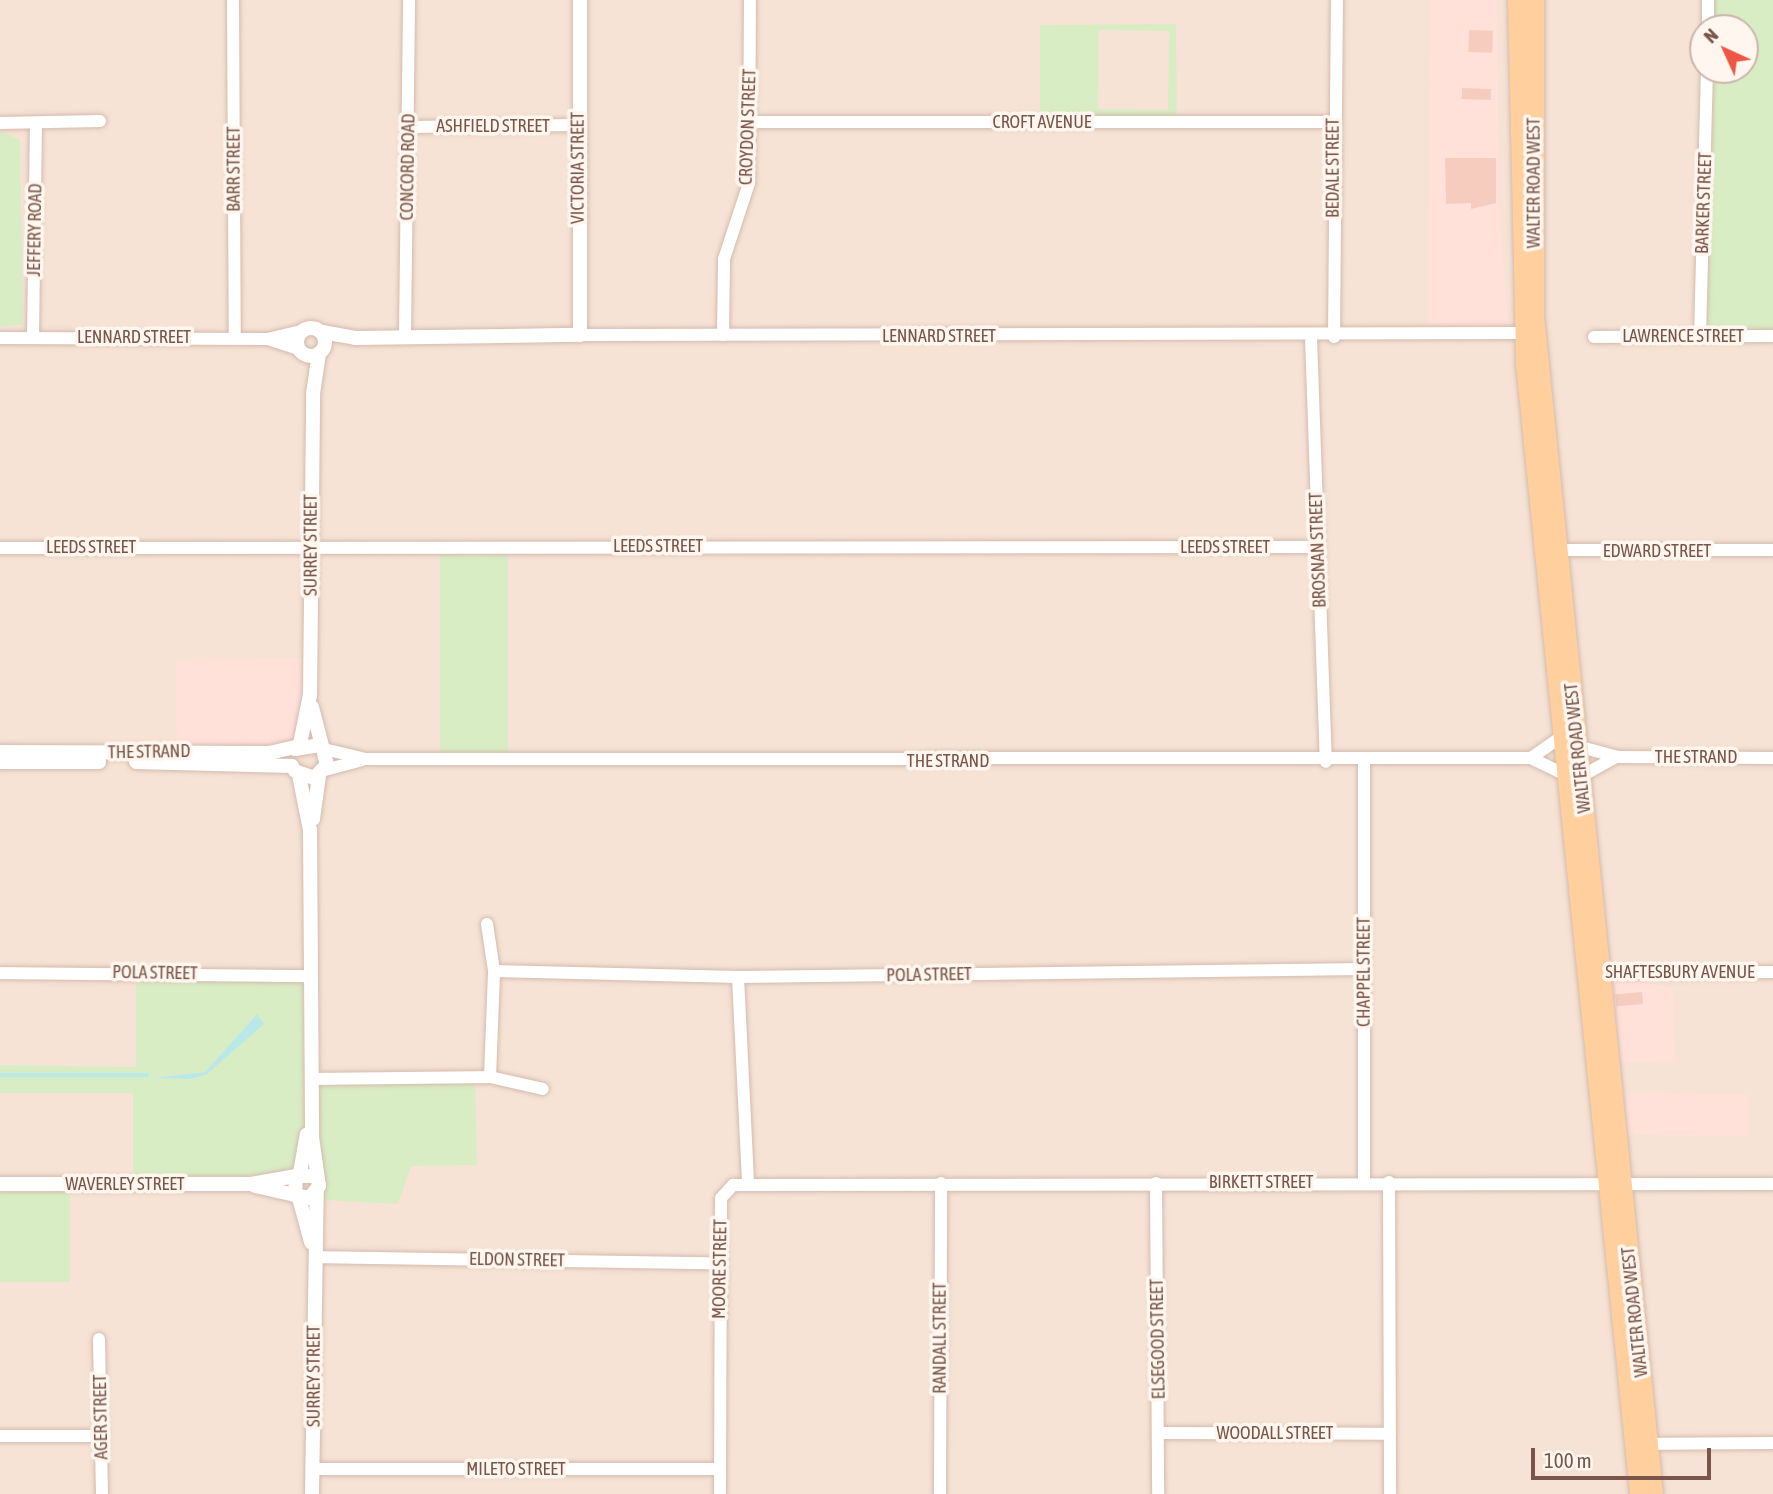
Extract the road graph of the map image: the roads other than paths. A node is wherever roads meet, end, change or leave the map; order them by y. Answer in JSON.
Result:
{"nodes":[{"id":1,"x":233,"y":0,"type":"edge"},
{"id":2,"x":409,"y":0,"type":"edge"},
{"id":3,"x":580,"y":0,"type":"edge"},
{"id":4,"x":750,"y":0,"type":"edge"},
{"id":5,"x":1337,"y":0,"type":"edge"},
{"id":6,"x":1517,"y":0,"type":"edge"},
{"id":7,"x":1535,"y":0,"type":"edge"},
{"id":8,"x":1707,"y":84,"type":"edge"},
{"id":9,"x":100,"y":121,"type":"dead end"},
{"id":10,"x":751,"y":122,"type":"junction"},
{"id":11,"x":1332,"y":122,"type":"junction"},
{"id":12,"x":0,"y":123,"type":"edge"},
{"id":13,"x":36,"y":123,"type":"junction"},
{"id":14,"x":577,"y":125,"type":"junction"},
{"id":15,"x":409,"y":127,"type":"junction"},
{"id":16,"x":301,"y":331,"type":"junction"},
{"id":17,"x":322,"y":332,"type":"junction"},
{"id":18,"x":1522,"y":333,"type":"junction"},
{"id":19,"x":405,"y":335,"type":"junction"},
{"id":20,"x":580,"y":335,"type":"junction"},
{"id":21,"x":723,"y":335,"type":"junction"},
{"id":22,"x":1700,"y":336,"type":"junction"},
{"id":23,"x":1773,"y":336,"type":"edge"},
{"id":24,"x":33,"y":337,"type":"junction"},
{"id":25,"x":1311,"y":337,"type":"junction"},
{"id":26,"x":1334,"y":337,"type":"junction"},
{"id":27,"x":1594,"y":337,"type":"dead end"},
{"id":28,"x":0,"y":338,"type":"edge"},
{"id":29,"x":235,"y":338,"type":"junction"},
{"id":30,"x":355,"y":338,"type":"junction"},
{"id":31,"x":267,"y":339,"type":"junction"},
{"id":32,"x":300,"y":350,"type":"junction"},
{"id":33,"x":322,"y":350,"type":"junction"},
{"id":34,"x":313,"y":394,"type":"junction"},
{"id":35,"x":310,"y":546,"type":"junction"},
{"id":36,"x":1317,"y":547,"type":"junction"},
{"id":37,"x":0,"y":548,"type":"edge"},
{"id":38,"x":1549,"y":550,"type":"junction"},
{"id":39,"x":1773,"y":550,"type":"edge"},
{"id":40,"x":310,"y":695,"type":"junction"},
{"id":41,"x":1569,"y":741,"type":"junction"},
{"id":42,"x":298,"y":746,"type":"junction"},
{"id":43,"x":322,"y":747,"type":"junction"},
{"id":44,"x":0,"y":752,"type":"edge"},
{"id":45,"x":1618,"y":757,"type":"junction"},
{"id":46,"x":1531,"y":758,"type":"junction"},
{"id":47,"x":1773,"y":758,"type":"edge"},
{"id":48,"x":366,"y":759,"type":"junction"},
{"id":49,"x":0,"y":762,"type":"edge"},
{"id":50,"x":1326,"y":762,"type":"junction"},
{"id":51,"x":1364,"y":762,"type":"junction"},
{"id":52,"x":296,"y":771,"type":"junction"},
{"id":53,"x":322,"y":773,"type":"junction"},
{"id":54,"x":1573,"y":776,"type":"junction"},
{"id":55,"x":310,"y":830,"type":"junction"},
{"id":56,"x":487,"y":924,"type":"dead end"},
{"id":57,"x":1364,"y":969,"type":"junction"},
{"id":58,"x":494,"y":971,"type":"junction"},
{"id":59,"x":1773,"y":972,"type":"edge"},
{"id":60,"x":0,"y":973,"type":"edge"},
{"id":61,"x":1593,"y":973,"type":"junction"},
{"id":62,"x":310,"y":976,"type":"junction"},
{"id":63,"x":738,"y":977,"type":"junction"},
{"id":64,"x":490,"y":1077,"type":"junction"},
{"id":65,"x":313,"y":1079,"type":"junction"},
{"id":66,"x":543,"y":1089,"type":"dead end"},
{"id":67,"x":312,"y":1113,"type":"junction"},
{"id":68,"x":298,"y":1174,"type":"junction"},
{"id":69,"x":748,"y":1182,"type":"junction"},
{"id":70,"x":1364,"y":1182,"type":"junction"},
{"id":71,"x":1389,"y":1182,"type":"junction"},
{"id":72,"x":941,"y":1183,"type":"junction"},
{"id":73,"x":1156,"y":1183,"type":"junction"},
{"id":74,"x":1615,"y":1183,"type":"junction"},
{"id":75,"x":0,"y":1184,"type":"edge"},
{"id":76,"x":251,"y":1184,"type":"junction"},
{"id":77,"x":316,"y":1184,"type":"junction"},
{"id":78,"x":1773,"y":1184,"type":"edge"},
{"id":79,"x":297,"y":1197,"type":"junction"},
{"id":80,"x":315,"y":1257,"type":"junction"},
{"id":81,"x":719,"y":1263,"type":"junction"},
{"id":82,"x":99,"y":1339,"type":"dead end"},
{"id":83,"x":1159,"y":1433,"type":"junction"},
{"id":84,"x":1390,"y":1434,"type":"junction"},
{"id":85,"x":0,"y":1436,"type":"edge"},
{"id":86,"x":101,"y":1436,"type":"junction"},
{"id":87,"x":1773,"y":1443,"type":"edge"},
{"id":88,"x":1641,"y":1444,"type":"junction"},
{"id":89,"x":313,"y":1469,"type":"junction"},
{"id":90,"x":720,"y":1469,"type":"junction"},
{"id":91,"x":102,"y":1494,"type":"edge"},
{"id":92,"x":313,"y":1494,"type":"edge"},
{"id":93,"x":720,"y":1494,"type":"edge"},
{"id":94,"x":940,"y":1494,"type":"edge"},
{"id":95,"x":1158,"y":1494,"type":"edge"},
{"id":96,"x":1390,"y":1494,"type":"edge"},
{"id":97,"x":1639,"y":1494,"type":"edge"},
{"id":98,"x":1654,"y":1494,"type":"edge"}],
"edges":[{"from":1,"to":29,"type":"street","name":"BARR STREET"},
{"from":2,"to":15,"type":"street","name":"CONCORD ROAD"},
{"from":3,"to":14,"type":"street","name":"VICTORIA STREET"},
{"from":4,"to":10,"type":"street","name":"CROYDON STREET"},
{"from":5,"to":11,"type":"street","name":"BEDALE STREET"},
{"from":6,"to":18,"type":"main road","name":"WALTER ROAD WEST"},
{"from":7,"to":38,"type":"main road","name":"WALTER ROAD WEST"},
{"from":8,"to":22,"type":"street","name":"BARKER STREET"},
{"from":9,"to":13,"type":"street"},
{"from":10,"to":11,"type":"street","name":"CROFT AVENUE"},
{"from":10,"to":21,"type":"street","name":"CROYDON STREET"},
{"from":11,"to":26,"type":"street","name":"BEDALE STREET"},
{"from":12,"to":13,"type":"street"},
{"from":13,"to":24,"type":"street","name":"JEFFERY ROAD"},
{"from":14,"to":15,"type":"street","name":"ASHFIELD STREET"},
{"from":14,"to":20,"type":"street","name":"VICTORIA STREET"},
{"from":15,"to":19,"type":"street","name":"CONCORD ROAD"},
{"from":16,"to":17,"type":"street","name":"LENNARD STREET"},
{"from":16,"to":31,"type":"street","name":"LENNARD STREET"},
{"from":16,"to":32,"type":"street"},
{"from":17,"to":30,"type":"street","name":"LENNARD STREET"},
{"from":17,"to":33,"type":"street"},
{"from":18,"to":26,"type":"street","name":"LENNARD STREET"},
{"from":18,"to":38,"type":"main road","name":"WALTER ROAD WEST"},
{"from":19,"to":20,"type":"street","name":"LENNARD STREET"},
{"from":19,"to":30,"type":"street","name":"LENNARD STREET"},
{"from":20,"to":21,"type":"street","name":"LENNARD STREET"},
{"from":21,"to":25,"type":"street","name":"LENNARD STREET"},
{"from":22,"to":23,"type":"street","name":"LAWRENCE STREET"},
{"from":22,"to":27,"type":"street","name":"LAWRENCE STREET"},
{"from":24,"to":28,"type":"street","name":"LENNARD STREET"},
{"from":24,"to":29,"type":"street","name":"LENNARD STREET"},
{"from":25,"to":26,"type":"street","name":"LENNARD STREET"},
{"from":25,"to":36,"type":"street","name":"BROSNAN STREET"},
{"from":29,"to":31,"type":"street","name":"LENNARD STREET"},
{"from":30,"to":33,"type":"street","name":"LENNARD STREET"},
{"from":31,"to":32,"type":"street","name":"LENNARD STREET"},
{"from":32,"to":33,"type":"street","name":"LENNARD STREET"},
{"from":32,"to":34,"type":"street","name":"SURREY STREET"},
{"from":33,"to":34,"type":"street","name":"SURREY STREET"},
{"from":34,"to":35,"type":"street","name":"SURREY STREET"},
{"from":35,"to":36,"type":"street","name":"LEEDS STREET"},
{"from":35,"to":37,"type":"street","name":"LEEDS STREET"},
{"from":35,"to":40,"type":"street","name":"SURREY STREET"},
{"from":36,"to":50,"type":"street","name":"BROSNAN STREET"},
{"from":38,"to":39,"type":"street","name":"EDWARD STREET"},
{"from":38,"to":41,"type":"main road","name":"WALTER ROAD WEST"},
{"from":40,"to":42,"type":"street","name":"SURREY STREET"},
{"from":40,"to":43,"type":"street","name":"SURREY STREET"},
{"from":41,"to":45,"type":"street","name":"THE STRAND"},
{"from":41,"to":46,"type":"street"},
{"from":41,"to":54,"type":"main road","name":"WALTER ROAD WEST"},
{"from":42,"to":43,"type":"street","name":"THE STRAND"},
{"from":42,"to":44,"type":"street","name":"THE STRAND"},
{"from":42,"to":52,"type":"street","name":"SURREY STREET"},
{"from":43,"to":48,"type":"street","name":"THE STRAND"},
{"from":43,"to":53,"type":"street","name":"SURREY STREET"},
{"from":45,"to":47,"type":"street","name":"THE STRAND"},
{"from":45,"to":54,"type":"street","name":"THE STRAND"},
{"from":46,"to":51,"type":"street","name":"THE STRAND"},
{"from":46,"to":54,"type":"street","name":"THE STRAND"},
{"from":48,"to":50,"type":"street","name":"THE STRAND"},
{"from":48,"to":53,"type":"street","name":"THE STRAND"},
{"from":49,"to":52,"type":"street","name":"THE STRAND"},
{"from":50,"to":51,"type":"street","name":"THE STRAND"},
{"from":51,"to":57,"type":"street","name":"CHAPPEL STREET"},
{"from":52,"to":53,"type":"street","name":"THE STRAND"},
{"from":52,"to":55,"type":"street","name":"SURREY STREET"},
{"from":53,"to":55,"type":"street","name":"SURREY STREET"},
{"from":54,"to":61,"type":"main road","name":"WALTER ROAD WEST"},
{"from":55,"to":62,"type":"street","name":"SURREY STREET"},
{"from":56,"to":58,"type":"street"},
{"from":57,"to":63,"type":"street","name":"POLA STREET"},
{"from":57,"to":70,"type":"street","name":"CHAPPEL STREET"},
{"from":58,"to":63,"type":"street","name":"POLA STREET"},
{"from":58,"to":64,"type":"street"},
{"from":59,"to":61,"type":"street","name":"SHAFTESBURY AVENUE"},
{"from":60,"to":62,"type":"street","name":"POLA STREET"},
{"from":61,"to":74,"type":"main road","name":"WALTER ROAD WEST"},
{"from":62,"to":65,"type":"street","name":"SURREY STREET"},
{"from":63,"to":69,"type":"street"},
{"from":64,"to":65,"type":"street"},
{"from":64,"to":66,"type":"street"},
{"from":65,"to":67,"type":"street","name":"SURREY STREET"},
{"from":67,"to":68,"type":"street","name":"SURREY STREET"},
{"from":67,"to":77,"type":"street","name":"SURREY STREET"},
{"from":68,"to":76,"type":"street","name":"WAVERLEY STREET"},
{"from":68,"to":77,"type":"street"},
{"from":68,"to":79,"type":"street","name":"SURREY STREET"},
{"from":69,"to":72,"type":"street","name":"BIRKETT STREET"},
{"from":69,"to":81,"type":"street","name":"MOORE STREET"},
{"from":70,"to":71,"type":"street","name":"BIRKETT STREET"},
{"from":70,"to":73,"type":"street","name":"BIRKETT STREET"},
{"from":71,"to":74,"type":"street","name":"BIRKETT STREET"},
{"from":71,"to":84,"type":"street"},
{"from":72,"to":73,"type":"street","name":"BIRKETT STREET"},
{"from":72,"to":94,"type":"street","name":"RANDALL STREET"},
{"from":73,"to":83,"type":"street","name":"ELSEGOOD STREET"},
{"from":74,"to":78,"type":"street","name":"BIRKETT STREET"},
{"from":74,"to":88,"type":"main road","name":"WALTER ROAD WEST"},
{"from":75,"to":76,"type":"street","name":"WAVERLEY STREET"},
{"from":76,"to":79,"type":"street","name":"WAVERLEY STREET"},
{"from":77,"to":79,"type":"street"},
{"from":77,"to":80,"type":"street","name":"SURREY STREET"},
{"from":79,"to":80,"type":"street","name":"SURREY STREET"},
{"from":80,"to":81,"type":"street","name":"ELDON STREET"},
{"from":80,"to":89,"type":"street","name":"SURREY STREET"},
{"from":81,"to":90,"type":"street","name":"MOORE STREET"},
{"from":82,"to":86,"type":"street","name":"AGER STREET"},
{"from":83,"to":84,"type":"street","name":"WOODALL STREET"},
{"from":83,"to":95,"type":"street","name":"ELSEGOOD STREET"},
{"from":84,"to":96,"type":"street"},
{"from":85,"to":86,"type":"street"},
{"from":86,"to":91,"type":"street","name":"AGER STREET"},
{"from":87,"to":88,"type":"street"},
{"from":88,"to":97,"type":"main road","name":"WALTER ROAD WEST"},
{"from":88,"to":98,"type":"main road","name":"WALTER ROAD WEST"},
{"from":89,"to":90,"type":"street","name":"MILETO STREET"},
{"from":89,"to":92,"type":"street","name":"SURREY STREET"},
{"from":90,"to":93,"type":"street","name":"MOORE STREET"}]}
